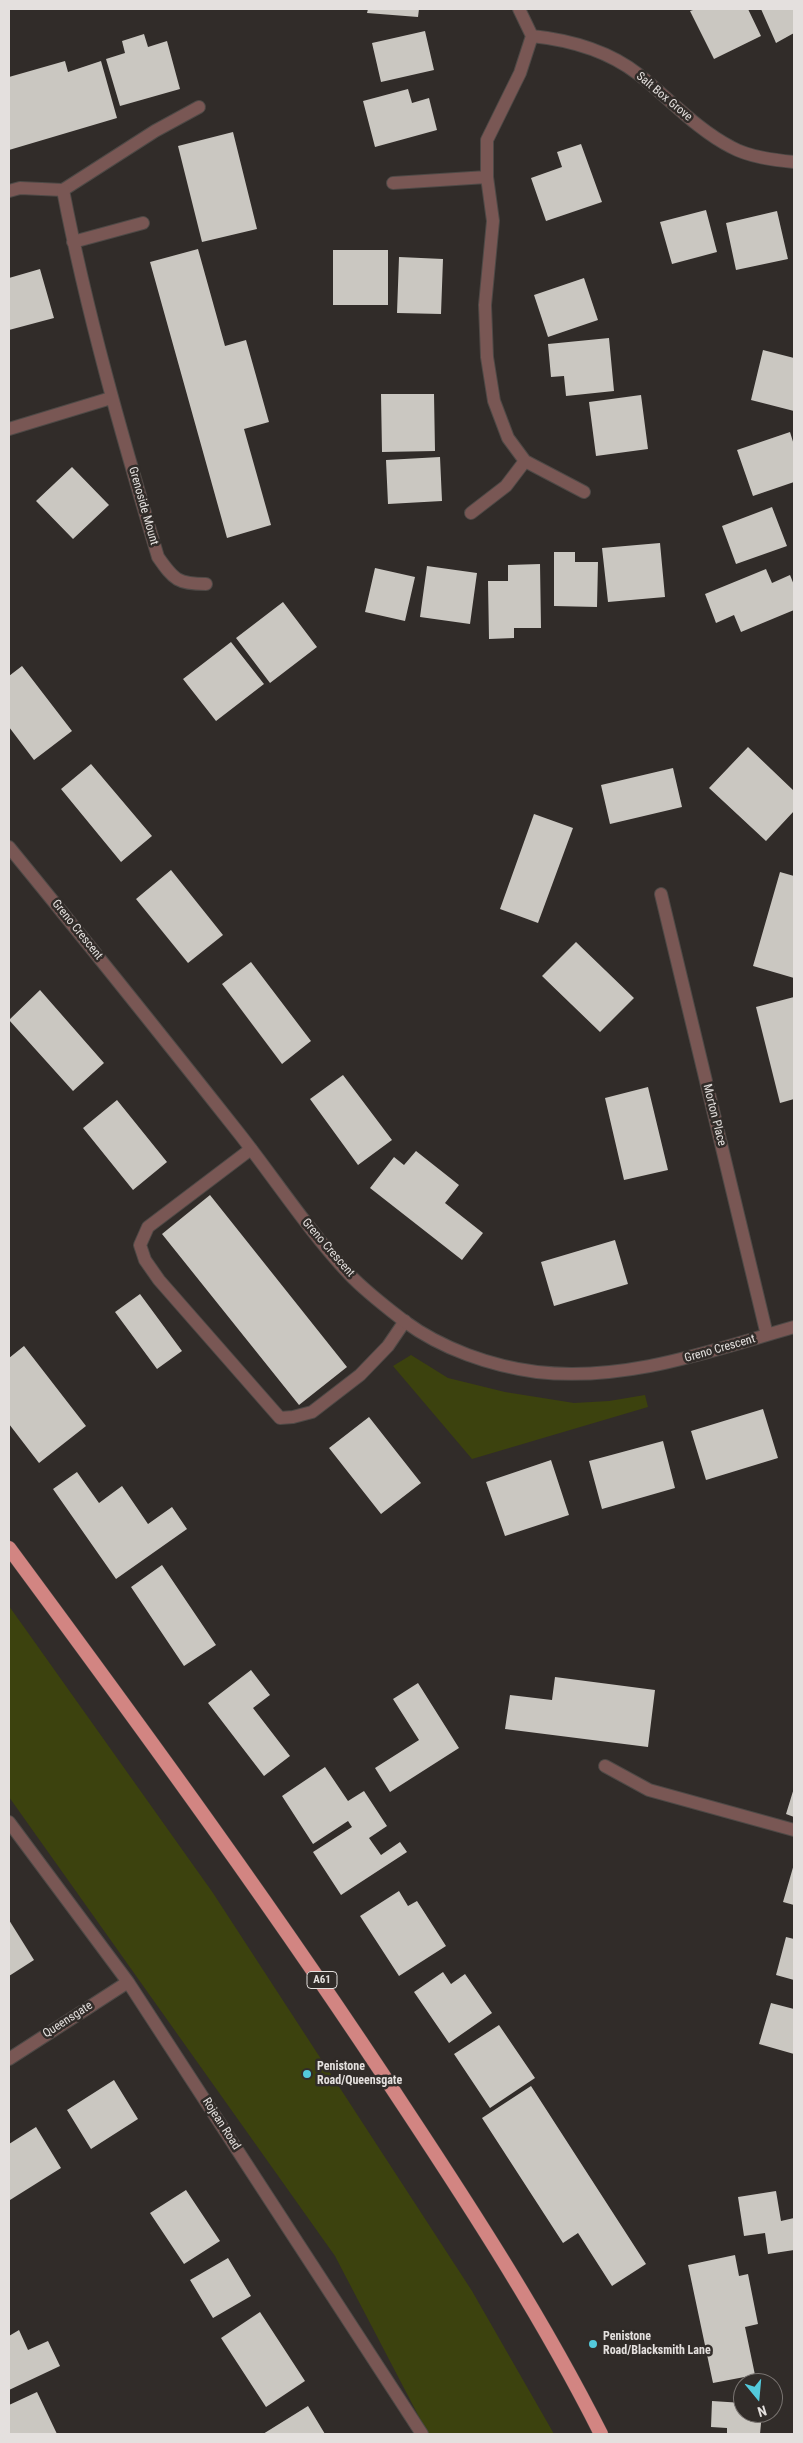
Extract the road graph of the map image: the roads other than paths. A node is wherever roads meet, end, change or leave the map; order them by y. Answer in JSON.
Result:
{"nodes":[{"id":1,"x":519,"y":9,"type":"edge"},
{"id":2,"x":532,"y":36,"type":"junction"},
{"id":3,"x":199,"y":107,"type":"dead end"},
{"id":4,"x":794,"y":162,"type":"edge"},
{"id":5,"x":487,"y":177,"type":"junction"},
{"id":6,"x":392,"y":183,"type":"dead end"},
{"id":7,"x":63,"y":190,"type":"junction"},
{"id":8,"x":9,"y":191,"type":"edge"},
{"id":9,"x":143,"y":222,"type":"dead end"},
{"id":10,"x":73,"y":242,"type":"junction"},
{"id":11,"x":111,"y":398,"type":"junction"},
{"id":12,"x":9,"y":429,"type":"edge"},
{"id":13,"x":525,"y":461,"type":"junction"},
{"id":14,"x":584,"y":492,"type":"dead end"},
{"id":15,"x":471,"y":514,"type":"dead end"},
{"id":16,"x":206,"y":584,"type":"dead end"},
{"id":17,"x":9,"y":847,"type":"edge"},
{"id":18,"x":661,"y":894,"type":"dead end"},
{"id":19,"x":251,"y":1149,"type":"junction"},
{"id":20,"x":405,"y":1321,"type":"junction"},
{"id":21,"x":794,"y":1328,"type":"edge"},
{"id":22,"x":767,"y":1335,"type":"junction"},
{"id":23,"x":9,"y":1548,"type":"edge"},
{"id":24,"x":604,"y":1766,"type":"dead end"},
{"id":25,"x":9,"y":1822,"type":"edge"},
{"id":26,"x":794,"y":1830,"type":"edge"},
{"id":27,"x":128,"y":1982,"type":"junction"},
{"id":28,"x":9,"y":2059,"type":"edge"},
{"id":29,"x":422,"y":2434,"type":"edge"},
{"id":30,"x":602,"y":2434,"type":"edge"}],
"edges":[{"from":1,"to":2,"type":"street"},
{"from":2,"to":4,"type":"street","name":"Salt Box Grove"},
{"from":2,"to":5,"type":"street"},
{"from":3,"to":7,"type":"street"},
{"from":5,"to":6,"type":"street"},
{"from":5,"to":13,"type":"street"},
{"from":7,"to":8,"type":"street"},
{"from":7,"to":10,"type":"street","name":"Grenoside Mount"},
{"from":9,"to":10,"type":"street"},
{"from":10,"to":11,"type":"street","name":"Grenoside Mount"},
{"from":11,"to":12,"type":"street"},
{"from":11,"to":16,"type":"street","name":"Grenoside Mount"},
{"from":13,"to":14,"type":"street"},
{"from":13,"to":15,"type":"street"},
{"from":17,"to":19,"type":"street","name":"Greno Crescent"},
{"from":18,"to":22,"type":"street","name":"Morton Place"},
{"from":19,"to":20,"type":"street","name":"Greno Crescent"},
{"from":19,"to":20,"type":"street"},
{"from":20,"to":22,"type":"street","name":"Greno Crescent"},
{"from":21,"to":22,"type":"street","name":"Greno Crescent"},
{"from":23,"to":30,"type":"highway","number":"A61"},
{"from":24,"to":26,"type":"street"},
{"from":25,"to":27,"type":"street","name":"Rojean Road"},
{"from":27,"to":28,"type":"street","name":"Queensgate"},
{"from":27,"to":29,"type":"street","name":"Rojean Road"}]}
